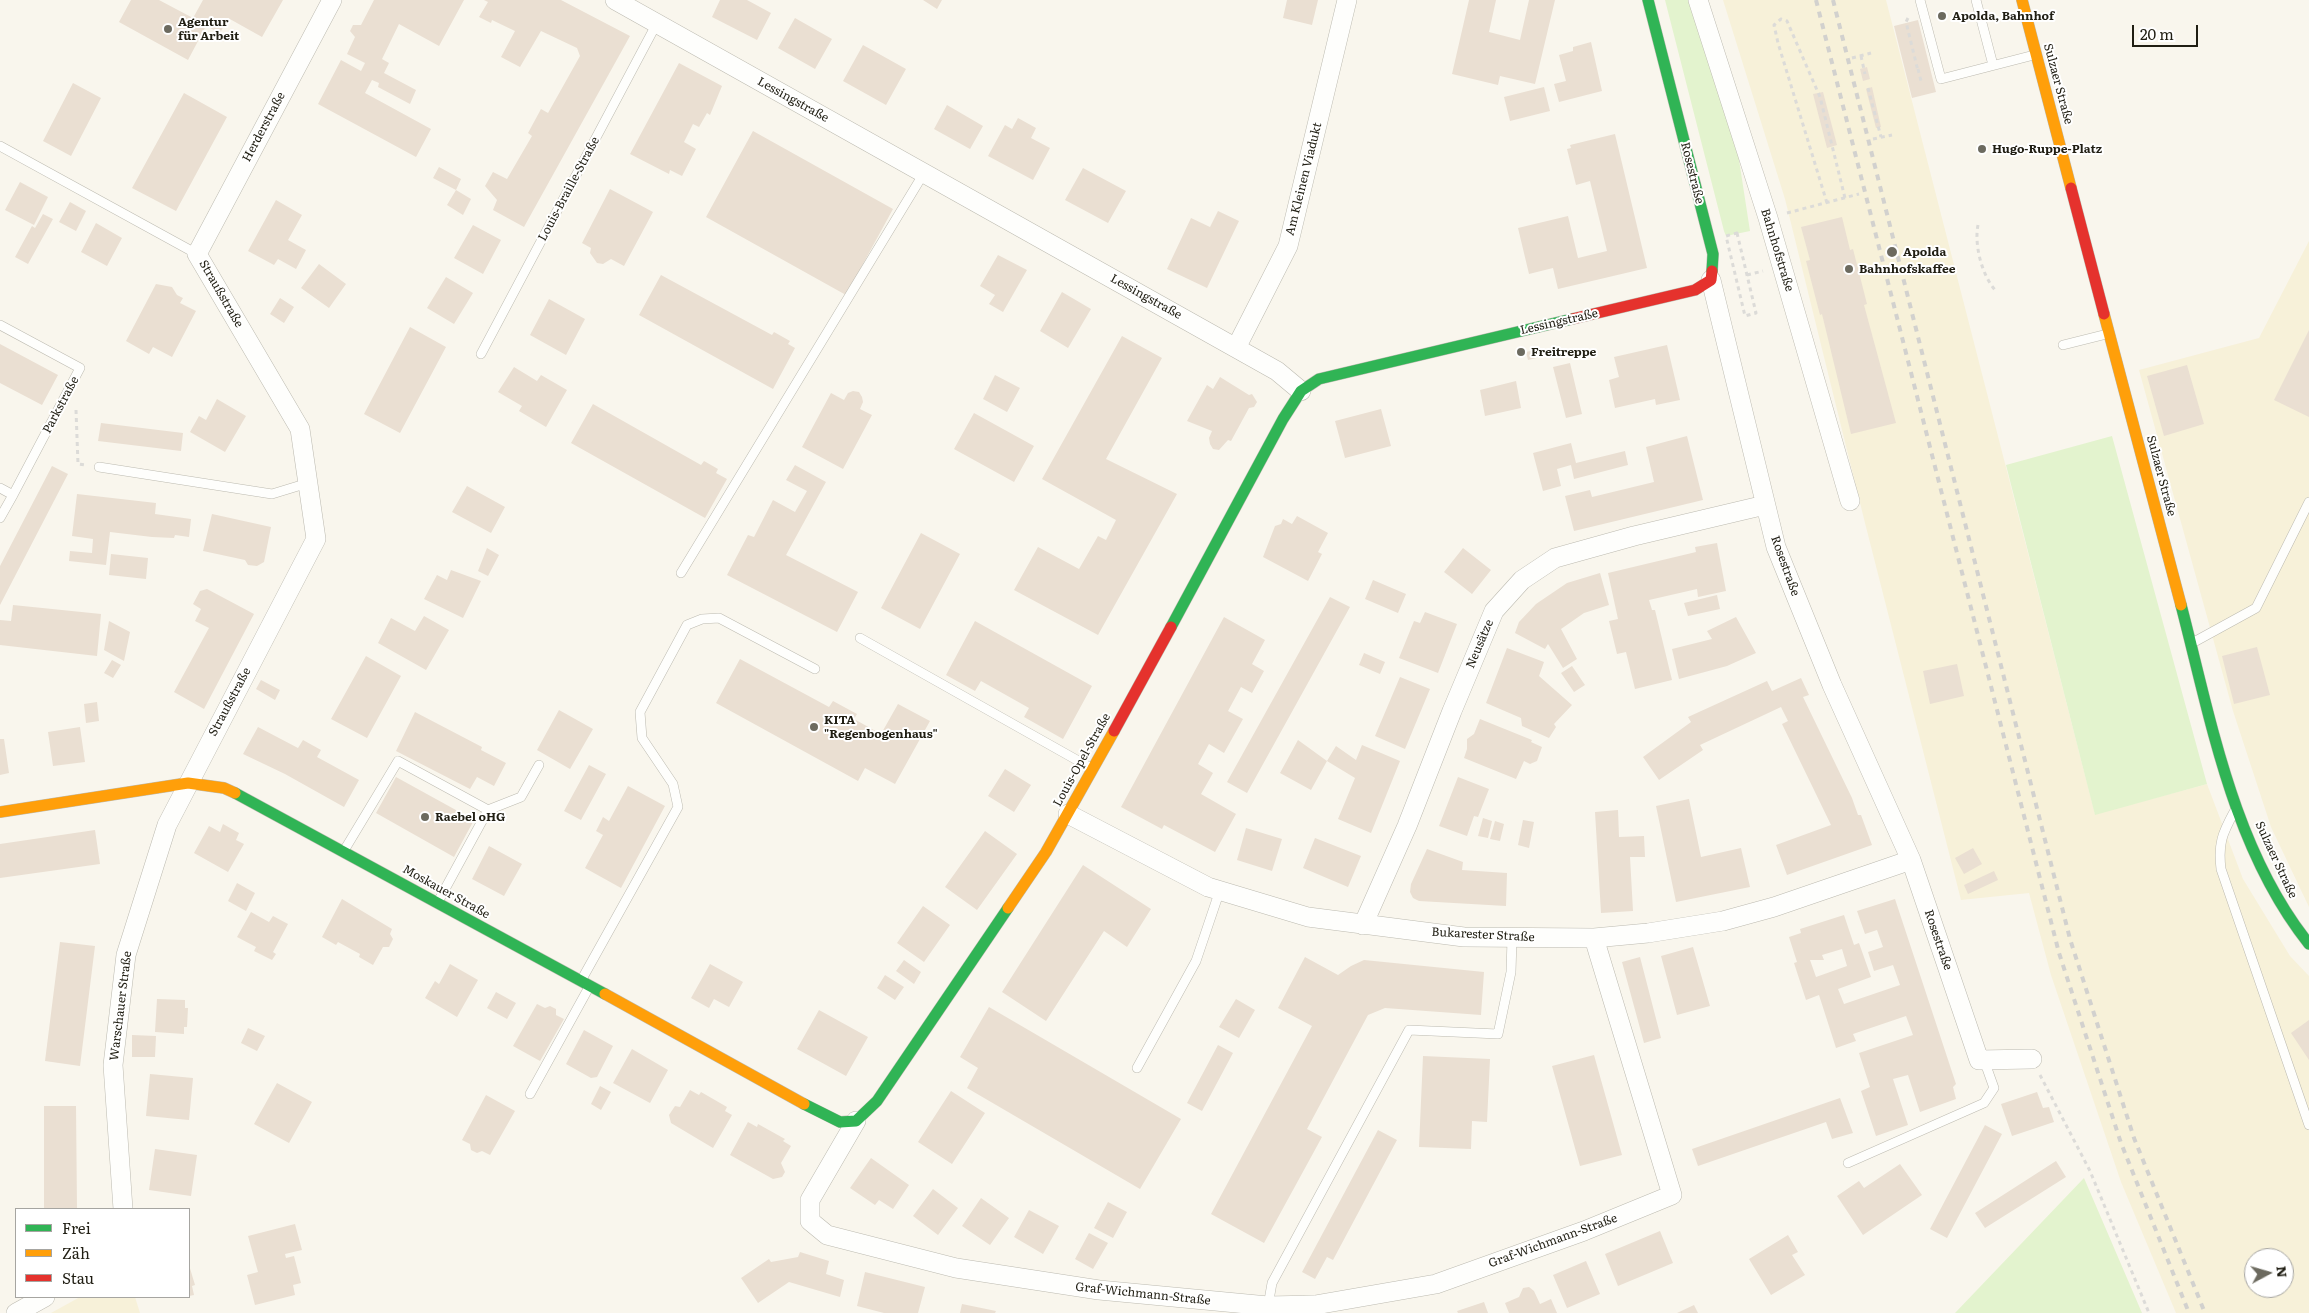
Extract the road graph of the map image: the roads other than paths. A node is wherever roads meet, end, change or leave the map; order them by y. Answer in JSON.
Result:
{"nodes":[{"id":1,"x":332,"y":0,"type":"edge"},
{"id":2,"x":616,"y":0,"type":"edge"},
{"id":3,"x":1348,"y":0,"type":"edge"},
{"id":4,"x":1648,"y":0,"type":"edge"},
{"id":5,"x":1698,"y":0,"type":"edge"},
{"id":6,"x":1920,"y":0,"type":"edge"},
{"id":7,"x":1976,"y":0,"type":"edge"},
{"id":8,"x":2022,"y":0,"type":"edge"},
{"id":9,"x":657,"y":24,"type":"junction"},
{"id":10,"x":2036,"y":54,"type":"junction"},
{"id":11,"x":1993,"y":66,"type":"junction"},
{"id":12,"x":0,"y":146,"type":"edge"},
{"id":13,"x":924,"y":173,"type":"junction"},
{"id":14,"x":197,"y":254,"type":"junction"},
{"id":15,"x":1711,"y":280,"type":"junction"},
{"id":16,"x":0,"y":325,"type":"edge"},
{"id":17,"x":2110,"y":333,"type":"junction"},
{"id":18,"x":2063,"y":345,"type":"dead end"},
{"id":19,"x":1236,"y":348,"type":"junction"},
{"id":20,"x":481,"y":354,"type":"dead end"},
{"id":21,"x":1301,"y":391,"type":"junction"},
{"id":22,"x":99,"y":467,"type":"road end"},
{"id":23,"x":308,"y":483,"type":"junction"},
{"id":24,"x":0,"y":488,"type":"edge"},
{"id":25,"x":13,"y":495,"type":"junction"},
{"id":26,"x":1850,"y":501,"type":"dead end"},
{"id":27,"x":2309,"y":502,"type":"edge"},
{"id":28,"x":1765,"y":505,"type":"junction"},
{"id":29,"x":0,"y":518,"type":"edge"},
{"id":30,"x":681,"y":573,"type":"dead end"},
{"id":31,"x":860,"y":638,"type":"dead end"},
{"id":32,"x":2191,"y":644,"type":"junction"},
{"id":33,"x":815,"y":669,"type":"dead end"},
{"id":34,"x":539,"y":765,"type":"dead end"},
{"id":35,"x":1093,"y":770,"type":"junction"},
{"id":36,"x":188,"y":783,"type":"junction"},
{"id":37,"x":2238,"y":805,"type":"junction"},
{"id":38,"x":488,"y":810,"type":"junction"},
{"id":39,"x":0,"y":812,"type":"edge"},
{"id":40,"x":1068,"y":814,"type":"junction"},
{"id":41,"x":344,"y":851,"type":"junction"},
{"id":42,"x":1911,"y":860,"type":"junction"},
{"id":43,"x":1220,"y":890,"type":"junction"},
{"id":44,"x":437,"y":903,"type":"junction"},
{"id":45,"x":1363,"y":924,"type":"junction"},
{"id":46,"x":1594,"y":938,"type":"junction"},
{"id":47,"x":1512,"y":939,"type":"junction"},
{"id":48,"x":2309,"y":944,"type":"edge"},
{"id":49,"x":585,"y":984,"type":"junction"},
{"id":50,"x":2032,"y":1059,"type":"road end"},
{"id":51,"x":1984,"y":1060,"type":"junction"},
{"id":52,"x":1137,"y":1068,"type":"dead end"},
{"id":53,"x":530,"y":1094,"type":"dead end"},
{"id":54,"x":856,"y":1122,"type":"junction"},
{"id":55,"x":2309,"y":1125,"type":"edge"},
{"id":56,"x":1848,"y":1163,"type":"dead end"},
{"id":57,"x":123,"y":1208,"type":"edge"},
{"id":58,"x":43,"y":1298,"type":"edge"},
{"id":59,"x":1268,"y":1306,"type":"junction"},
{"id":60,"x":16,"y":1313,"type":"edge"}],
"edges":[{"from":1,"to":14,"type":"street","name":"Herderstraße"},
{"from":2,"to":9,"type":"street","name":"Lessingstraße"},
{"from":3,"to":19,"type":"street","name":"Am Kleinen Viadukt"},
{"from":4,"to":15,"type":"main road","name":"Rosestraße"},
{"from":5,"to":26,"type":"street","name":"Bahnhofstraße"},
{"from":6,"to":11,"type":"lane"},
{"from":7,"to":11,"type":"lane"},
{"from":8,"to":10,"type":"main road","name":"Sulzaer Straße"},
{"from":9,"to":13,"type":"street","name":"Lessingstraße"},
{"from":9,"to":20,"type":"lane","name":"Louis-Braille-Straße"},
{"from":10,"to":11,"type":"lane"},
{"from":10,"to":17,"type":"main road","name":"Sulzaer Straße"},
{"from":12,"to":14,"type":"lane","name":"Straußstraße"},
{"from":13,"to":19,"type":"street","name":"Lessingstraße"},
{"from":13,"to":30,"type":"lane"},
{"from":14,"to":23,"type":"street","name":"Straußstraße"},
{"from":15,"to":21,"type":"main road","name":"Lessingstraße"},
{"from":15,"to":28,"type":"street","name":"Rosestraße"},
{"from":16,"to":25,"type":"lane","name":"Parkstraße"},
{"from":17,"to":18,"type":"lane"},
{"from":17,"to":32,"type":"main road","name":"Sulzaer Straße"},
{"from":19,"to":21,"type":"street","name":"Lessingstraße"},
{"from":21,"to":35,"type":"main road","name":"Louis-Opel-Straße"},
{"from":22,"to":23,"type":"lane"},
{"from":23,"to":36,"type":"street","name":"Straußstraße"},
{"from":24,"to":25,"type":"lane"},
{"from":25,"to":29,"type":"lane","name":"Parkstraße"},
{"from":27,"to":32,"type":"lane"},
{"from":28,"to":42,"type":"street","name":"Rosestraße"},
{"from":28,"to":45,"type":"street","name":"Neusätze"},
{"from":31,"to":35,"type":"lane"},
{"from":32,"to":37,"type":"main road","name":"Sulzaer Straße"},
{"from":33,"to":49,"type":"lane"},
{"from":34,"to":38,"type":"lane"},
{"from":35,"to":40,"type":"main road","name":"Louis-Opel-Straße"},
{"from":36,"to":39,"type":"main road","name":"Moskauer Straße"},
{"from":36,"to":41,"type":"main road","name":"Moskauer Straße"},
{"from":36,"to":57,"type":"street","name":"Warschauer Straße"},
{"from":37,"to":48,"type":"main road","name":"Sulzaer Straße"},
{"from":37,"to":55,"type":"lane"},
{"from":38,"to":41,"type":"lane"},
{"from":38,"to":44,"type":"lane"},
{"from":40,"to":43,"type":"street","name":"Bukarester Straße"},
{"from":40,"to":54,"type":"main road","name":"Louis-Opel-Straße"},
{"from":41,"to":44,"type":"main road","name":"Moskauer Straße"},
{"from":42,"to":46,"type":"street","name":"Bukarester Straße"},
{"from":42,"to":51,"type":"street","name":"Rosestraße"},
{"from":43,"to":45,"type":"street","name":"Bukarester Straße"},
{"from":43,"to":52,"type":"lane"},
{"from":44,"to":49,"type":"main road","name":"Moskauer Straße"},
{"from":45,"to":47,"type":"street","name":"Bukarester Straße"},
{"from":46,"to":47,"type":"street","name":"Bukarester Straße"},
{"from":46,"to":59,"type":"street","name":"Graf-Wichmann-Straße"},
{"from":47,"to":59,"type":"lane"},
{"from":49,"to":53,"type":"lane"},
{"from":49,"to":54,"type":"main road","name":"Moskauer Straße"},
{"from":50,"to":51,"type":"street"},
{"from":51,"to":56,"type":"lane"},
{"from":54,"to":59,"type":"street","name":"Graf-Wichmann-Straße"},
{"from":58,"to":60,"type":"street"}]}
